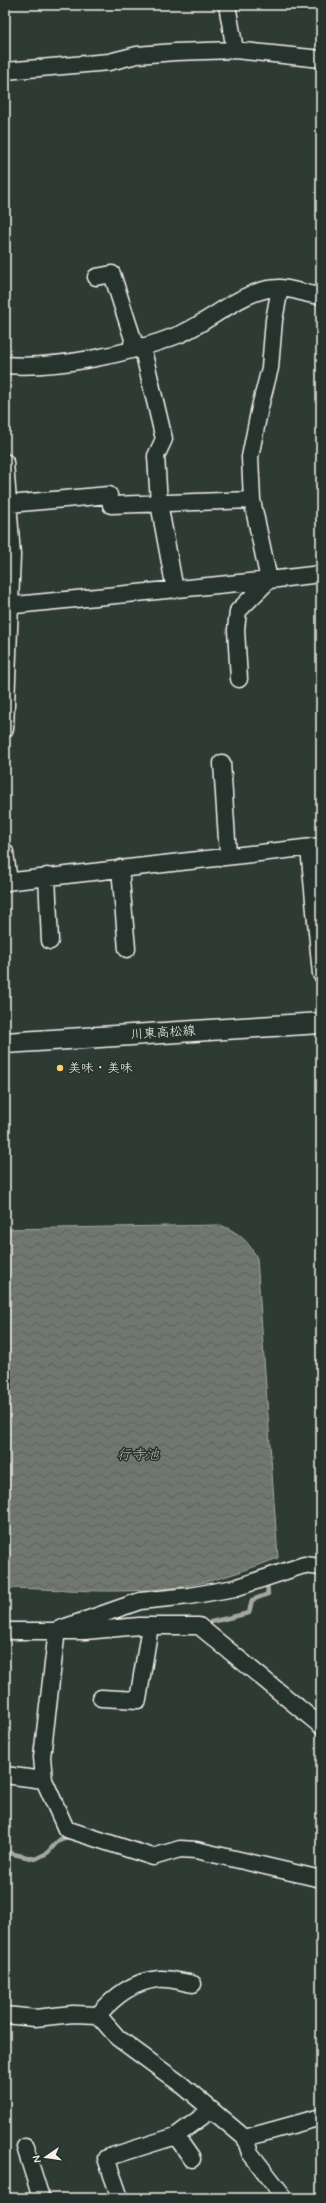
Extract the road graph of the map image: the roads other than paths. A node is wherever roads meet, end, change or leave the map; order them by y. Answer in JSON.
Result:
{"nodes":[{"id":1,"x":227,"y":5,"type":"edge"},
{"id":2,"x":235,"y":50,"type":"junction"},
{"id":3,"x":321,"y":59,"type":"edge"},
{"id":4,"x":5,"y":71,"type":"edge"},
{"id":5,"x":96,"y":277,"type":"dead end"},
{"id":6,"x":280,"y":288,"type":"junction"},
{"id":7,"x":321,"y":296,"type":"edge"},
{"id":8,"x":137,"y":347,"type":"junction"},
{"id":9,"x":5,"y":365,"type":"edge"},
{"id":10,"x":5,"y":462,"type":"edge"},
{"id":11,"x":252,"y":500,"type":"junction"},
{"id":12,"x":159,"y":503,"type":"junction"},
{"id":13,"x":9,"y":504,"type":"junction"},
{"id":14,"x":321,"y":574,"type":"edge"},
{"id":15,"x":269,"y":580,"type":"junction"},
{"id":16,"x":175,"y":590,"type":"junction"},
{"id":17,"x":8,"y":605,"type":"edge"},
{"id":18,"x":239,"y":679,"type":"dead end"},
{"id":19,"x":5,"y":730,"type":"edge"},
{"id":20,"x":222,"y":763,"type":"dead end"},
{"id":21,"x":315,"y":847,"type":"edge"},
{"id":22,"x":5,"y":852,"type":"edge"},
{"id":23,"x":228,"y":855,"type":"junction"},
{"id":24,"x":120,"y":868,"type":"junction"},
{"id":25,"x":47,"y":876,"type":"junction"},
{"id":26,"x":7,"y":882,"type":"edge"},
{"id":27,"x":50,"y":941,"type":"dead end"},
{"id":28,"x":127,"y":949,"type":"dead end"},
{"id":29,"x":321,"y":974,"type":"edge"},
{"id":30,"x":321,"y":1023,"type":"edge"},
{"id":31,"x":5,"y":1043,"type":"edge"},
{"id":32,"x":321,"y":1567,"type":"edge"},
{"id":33,"x":150,"y":1626,"type":"junction"},
{"id":34,"x":57,"y":1630,"type":"junction"},
{"id":35,"x":5,"y":1631,"type":"edge"},
{"id":36,"x":101,"y":1698,"type":"dead end"},
{"id":37,"x":321,"y":1726,"type":"edge"},
{"id":38,"x":5,"y":1775,"type":"edge"},
{"id":39,"x":44,"y":1780,"type":"junction"},
{"id":40,"x":321,"y":1879,"type":"edge"},
{"id":41,"x":193,"y":1984,"type":"dead end"},
{"id":42,"x":5,"y":2015,"type":"edge"},
{"id":43,"x":98,"y":2015,"type":"junction"},
{"id":44,"x":211,"y":2110,"type":"junction"},
{"id":45,"x":321,"y":2117,"type":"edge"},
{"id":46,"x":176,"y":2136,"type":"junction"},
{"id":47,"x":245,"y":2138,"type":"junction"},
{"id":48,"x":25,"y":2147,"type":"dead end"},
{"id":49,"x":192,"y":2159,"type":"dead end"},
{"id":50,"x":41,"y":2198,"type":"edge"},
{"id":51,"x":120,"y":2198,"type":"edge"},
{"id":52,"x":286,"y":2198,"type":"edge"}],
"edges":[{"from":1,"to":2,"type":"street"},
{"from":2,"to":3,"type":"street"},
{"from":2,"to":4,"type":"street"},
{"from":5,"to":8,"type":"street"},
{"from":6,"to":7,"type":"street"},
{"from":6,"to":8,"type":"street"},
{"from":6,"to":11,"type":"street"},
{"from":8,"to":9,"type":"street"},
{"from":8,"to":12,"type":"street"},
{"from":10,"to":13,"type":"street"},
{"from":11,"to":12,"type":"street"},
{"from":11,"to":15,"type":"street"},
{"from":12,"to":13,"type":"street"},
{"from":12,"to":16,"type":"street"},
{"from":13,"to":17,"type":"street"},
{"from":14,"to":15,"type":"street"},
{"from":15,"to":16,"type":"street"},
{"from":15,"to":18,"type":"street"},
{"from":16,"to":17,"type":"street"},
{"from":17,"to":19,"type":"street"},
{"from":20,"to":23,"type":"street"},
{"from":21,"to":23,"type":"street"},
{"from":21,"to":29,"type":"street"},
{"from":22,"to":26,"type":"street"},
{"from":23,"to":24,"type":"street"},
{"from":24,"to":25,"type":"street"},
{"from":24,"to":28,"type":"street"},
{"from":25,"to":26,"type":"street"},
{"from":25,"to":27,"type":"street"},
{"from":30,"to":31,"type":"main road","name":"川東高松線"},
{"from":32,"to":34,"type":"street"},
{"from":33,"to":34,"type":"street"},
{"from":33,"to":36,"type":"street"},
{"from":33,"to":37,"type":"street"},
{"from":34,"to":35,"type":"street"},
{"from":34,"to":39,"type":"street"},
{"from":38,"to":39,"type":"street"},
{"from":39,"to":40,"type":"street"},
{"from":41,"to":43,"type":"street"},
{"from":42,"to":43,"type":"street"},
{"from":43,"to":44,"type":"street"},
{"from":44,"to":46,"type":"street"},
{"from":44,"to":47,"type":"street"},
{"from":45,"to":47,"type":"street"},
{"from":46,"to":49,"type":"street"},
{"from":46,"to":51,"type":"street"},
{"from":47,"to":52,"type":"street"},
{"from":48,"to":50,"type":"street"}]}
